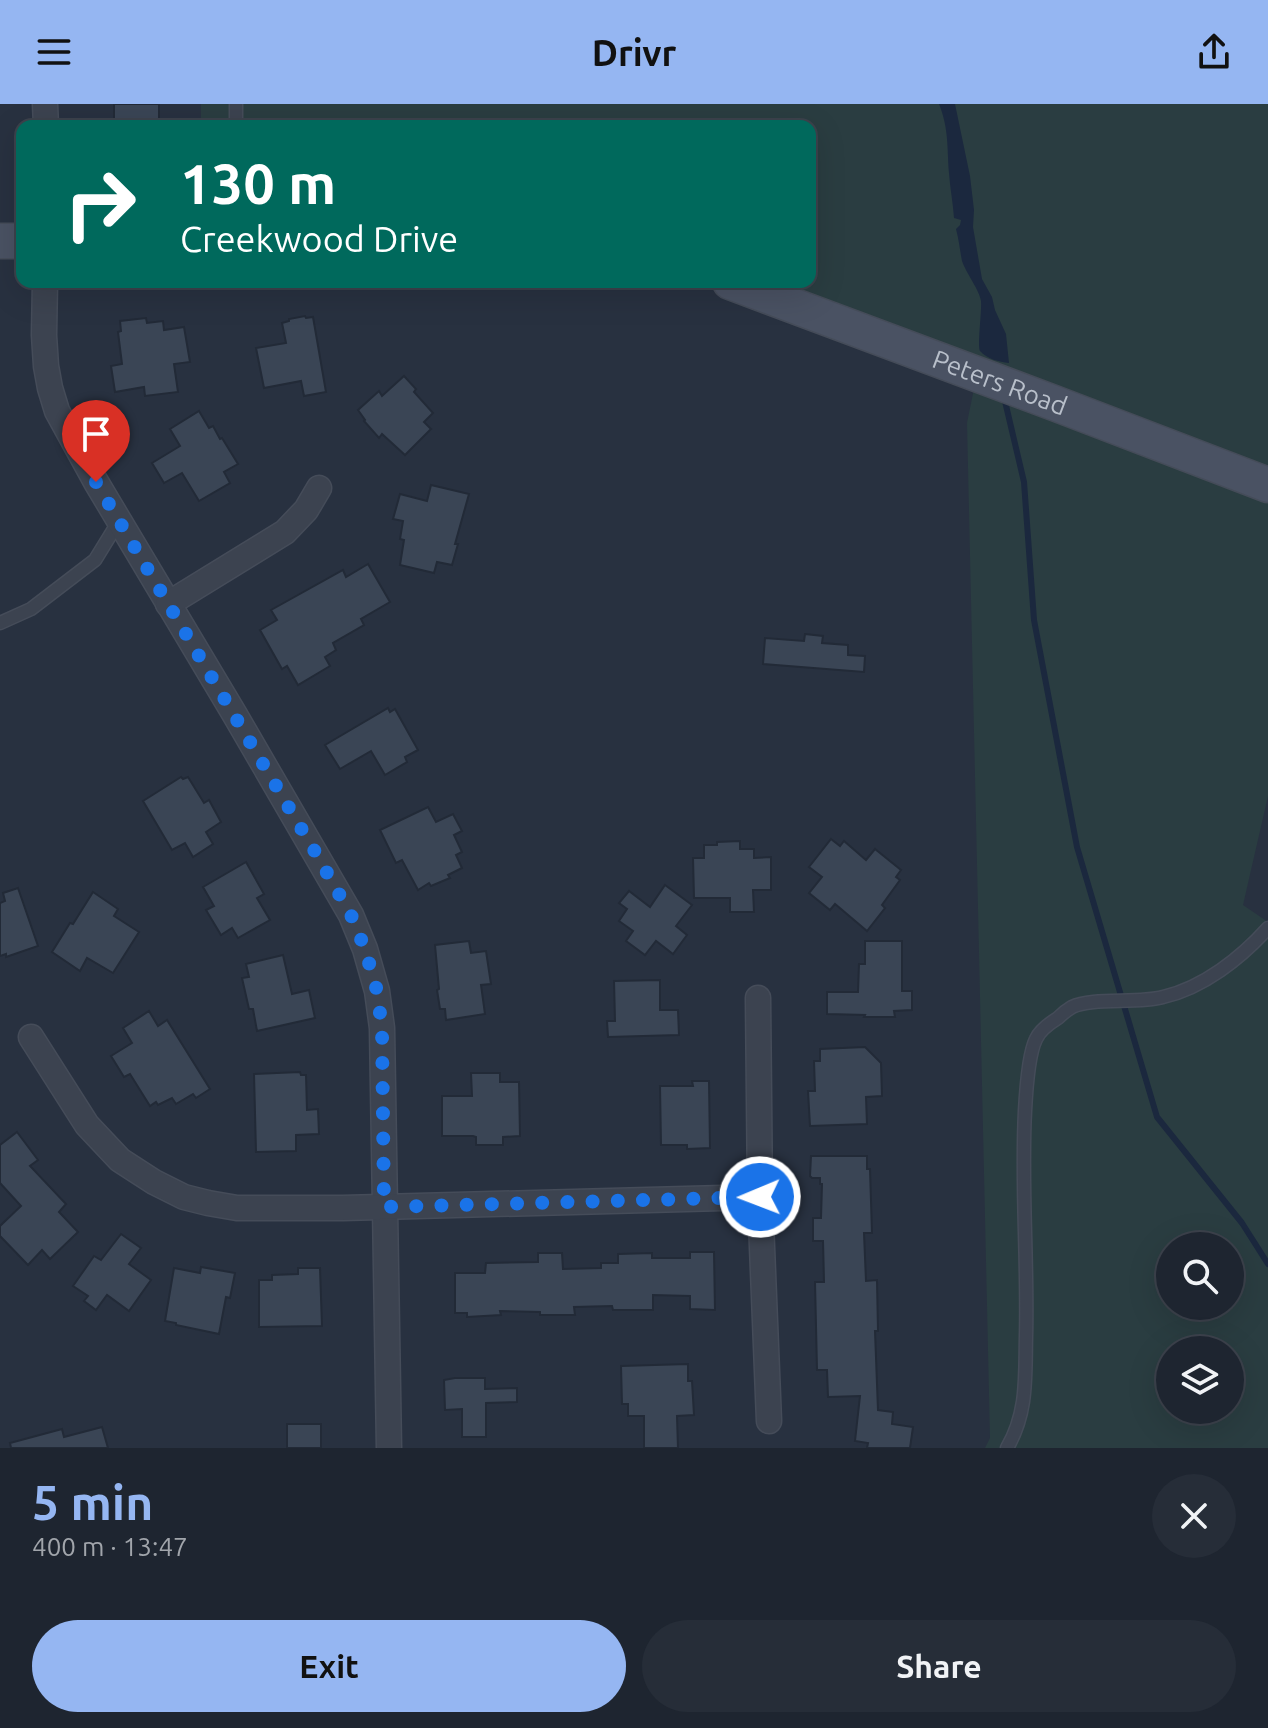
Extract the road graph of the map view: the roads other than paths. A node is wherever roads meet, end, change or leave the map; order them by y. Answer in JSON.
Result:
{"nodes":[{"id":1,"x":45,"y":288,"type":"edge"},
{"id":2,"x":746,"y":288,"type":"edge"},
{"id":3,"x":1268,"y":485,"type":"edge"},
{"id":4,"x":319,"y":488,"type":"dead end"},
{"id":5,"x":119,"y":521,"type":"junction"},
{"id":6,"x":168,"y":604,"type":"junction"},
{"id":7,"x":0,"y":623,"type":"edge"},
{"id":8,"x":1268,"y":928,"type":"edge"},
{"id":9,"x":758,"y":998,"type":"dead end"},
{"id":10,"x":31,"y":1037,"type":"dead end"},
{"id":11,"x":760,"y":1197,"type":"junction"},
{"id":12,"x":384,"y":1207,"type":"junction"},
{"id":13,"x":769,"y":1421,"type":"dead end"},
{"id":14,"x":389,"y":1448,"type":"edge"},
{"id":15,"x":1007,"y":1448,"type":"edge"}],
"edges":[{"from":1,"to":5,"type":"street"},
{"from":2,"to":3,"type":"street","name":"Peters Road"},
{"from":4,"to":6,"type":"street"},
{"from":5,"to":6,"type":"street"},
{"from":5,"to":7,"type":"lane"},
{"from":6,"to":12,"type":"street"},
{"from":8,"to":15,"type":"lane"},
{"from":9,"to":11,"type":"street"},
{"from":10,"to":12,"type":"street"},
{"from":11,"to":12,"type":"street"},
{"from":11,"to":13,"type":"street"},
{"from":12,"to":14,"type":"street"}]}
